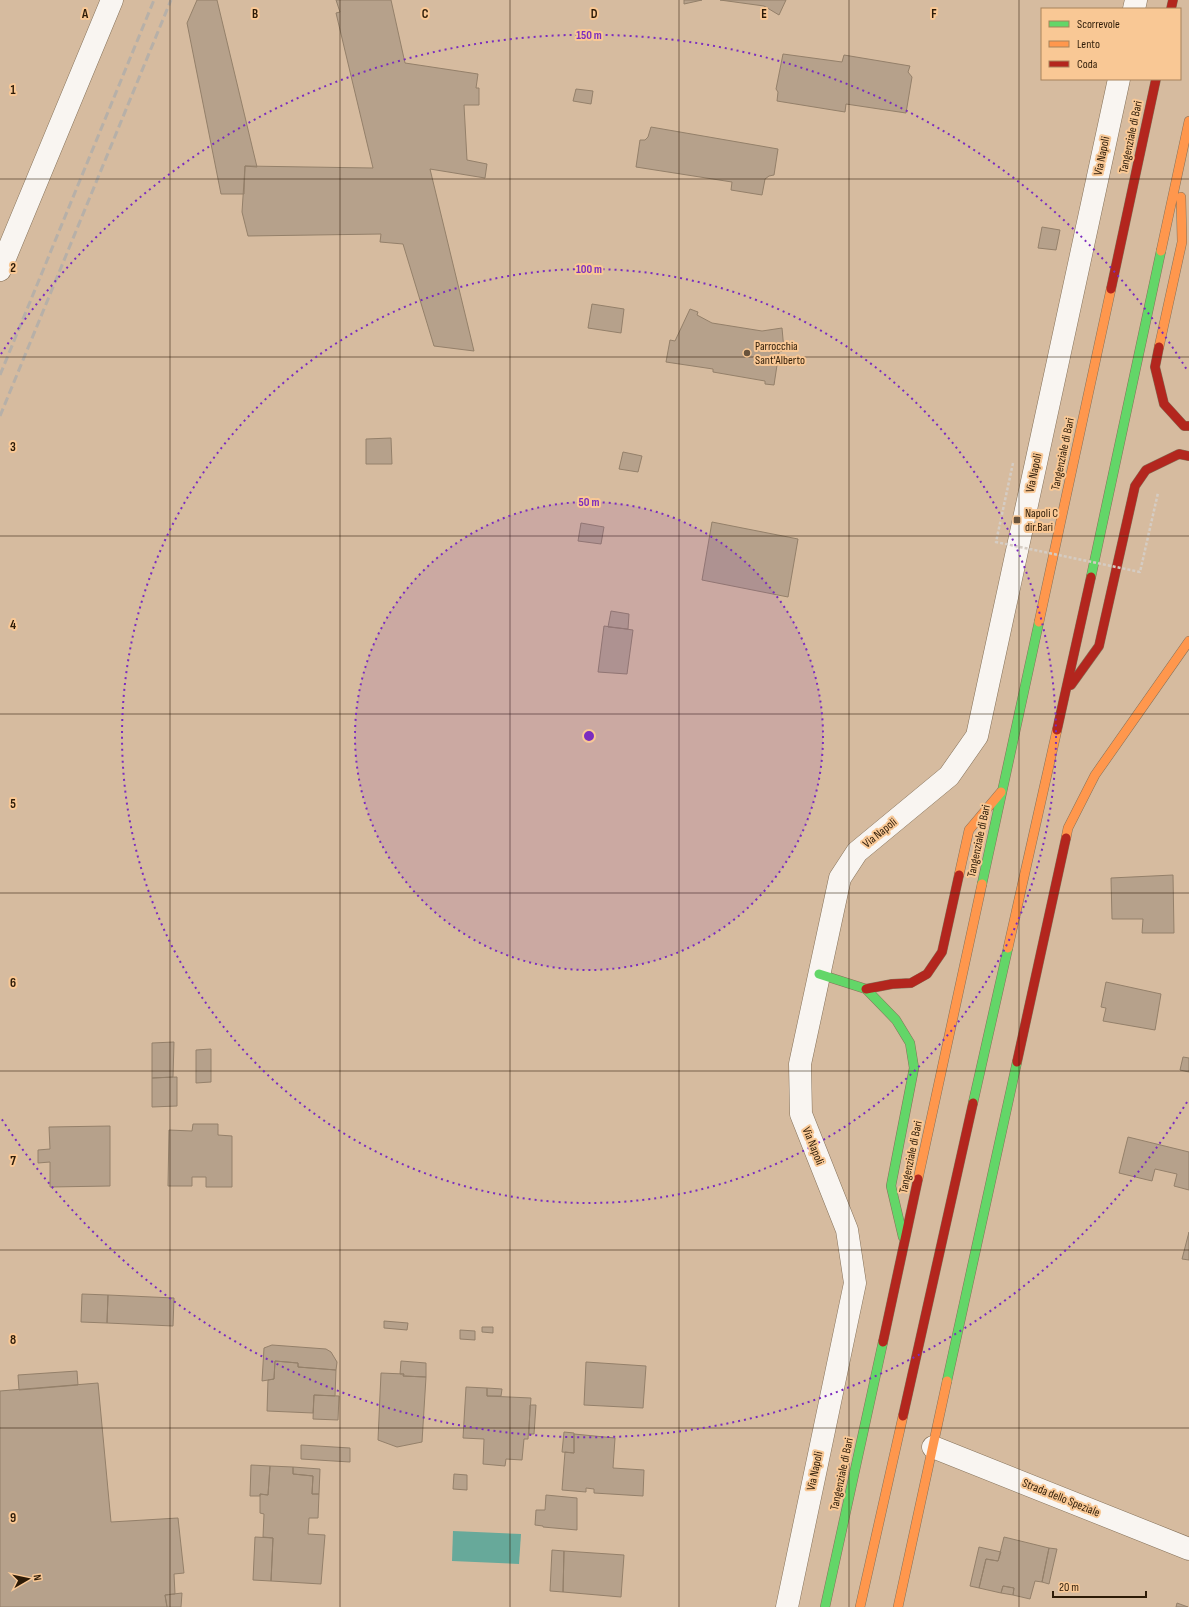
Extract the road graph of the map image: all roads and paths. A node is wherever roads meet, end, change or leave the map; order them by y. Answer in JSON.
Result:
{"nodes":[{"id":1,"x":112,"y":0,"type":"edge"},
{"id":2,"x":1119,"y":80,"type":"edge"},
{"id":3,"x":1156,"y":80,"type":"edge"},
{"id":4,"x":1189,"y":120,"type":"edge"},
{"id":5,"x":1180,"y":162,"type":"junction"},
{"id":6,"x":0,"y":270,"type":"edge"},
{"id":7,"x":1189,"y":426,"type":"edge"},
{"id":8,"x":1189,"y":456,"type":"edge"},
{"id":9,"x":1013,"y":463,"type":"dead end"},
{"id":10,"x":1158,"y":493,"type":"dead end"},
{"id":11,"x":1189,"y":641,"type":"edge"},
{"id":12,"x":1066,"y":692,"type":"junction"},
{"id":13,"x":1003,"y":790,"type":"junction"},
{"id":14,"x":819,"y":974,"type":"junction"},
{"id":15,"x":866,"y":990,"type":"junction"},
{"id":16,"x":904,"y":1243,"type":"junction"},
{"id":17,"x":933,"y":1447,"type":"junction"},
{"id":18,"x":1189,"y":1549,"type":"edge"},
{"id":19,"x":787,"y":1607,"type":"edge"},
{"id":20,"x":824,"y":1607,"type":"edge"},
{"id":21,"x":860,"y":1607,"type":"edge"},
{"id":22,"x":898,"y":1607,"type":"edge"}],
"edges":[{"from":1,"to":6,"type":"street"},
{"from":2,"to":14,"type":"street","name":"Via Napoli"},
{"from":3,"to":13,"type":"main road","name":"Tangenziale di Bari"},
{"from":4,"to":5,"type":"main road"},
{"from":5,"to":7,"type":"main road"},
{"from":5,"to":12,"type":"main road"},
{"from":8,"to":12,"type":"main road"},
{"from":9,"to":10,"type":"path","bridge":true},
{"from":11,"to":17,"type":"main road"},
{"from":12,"to":21,"type":"main road"},
{"from":13,"to":15,"type":"main road"},
{"from":13,"to":16,"type":"main road","name":"Tangenziale di Bari"},
{"from":14,"to":15,"type":"main road"},
{"from":14,"to":19,"type":"street","name":"Via Napoli"},
{"from":15,"to":16,"type":"main road"},
{"from":16,"to":20,"type":"main road","name":"Tangenziale di Bari"},
{"from":17,"to":18,"type":"street","name":"Strada dello Speziale"},
{"from":17,"to":22,"type":"main road"}]}
